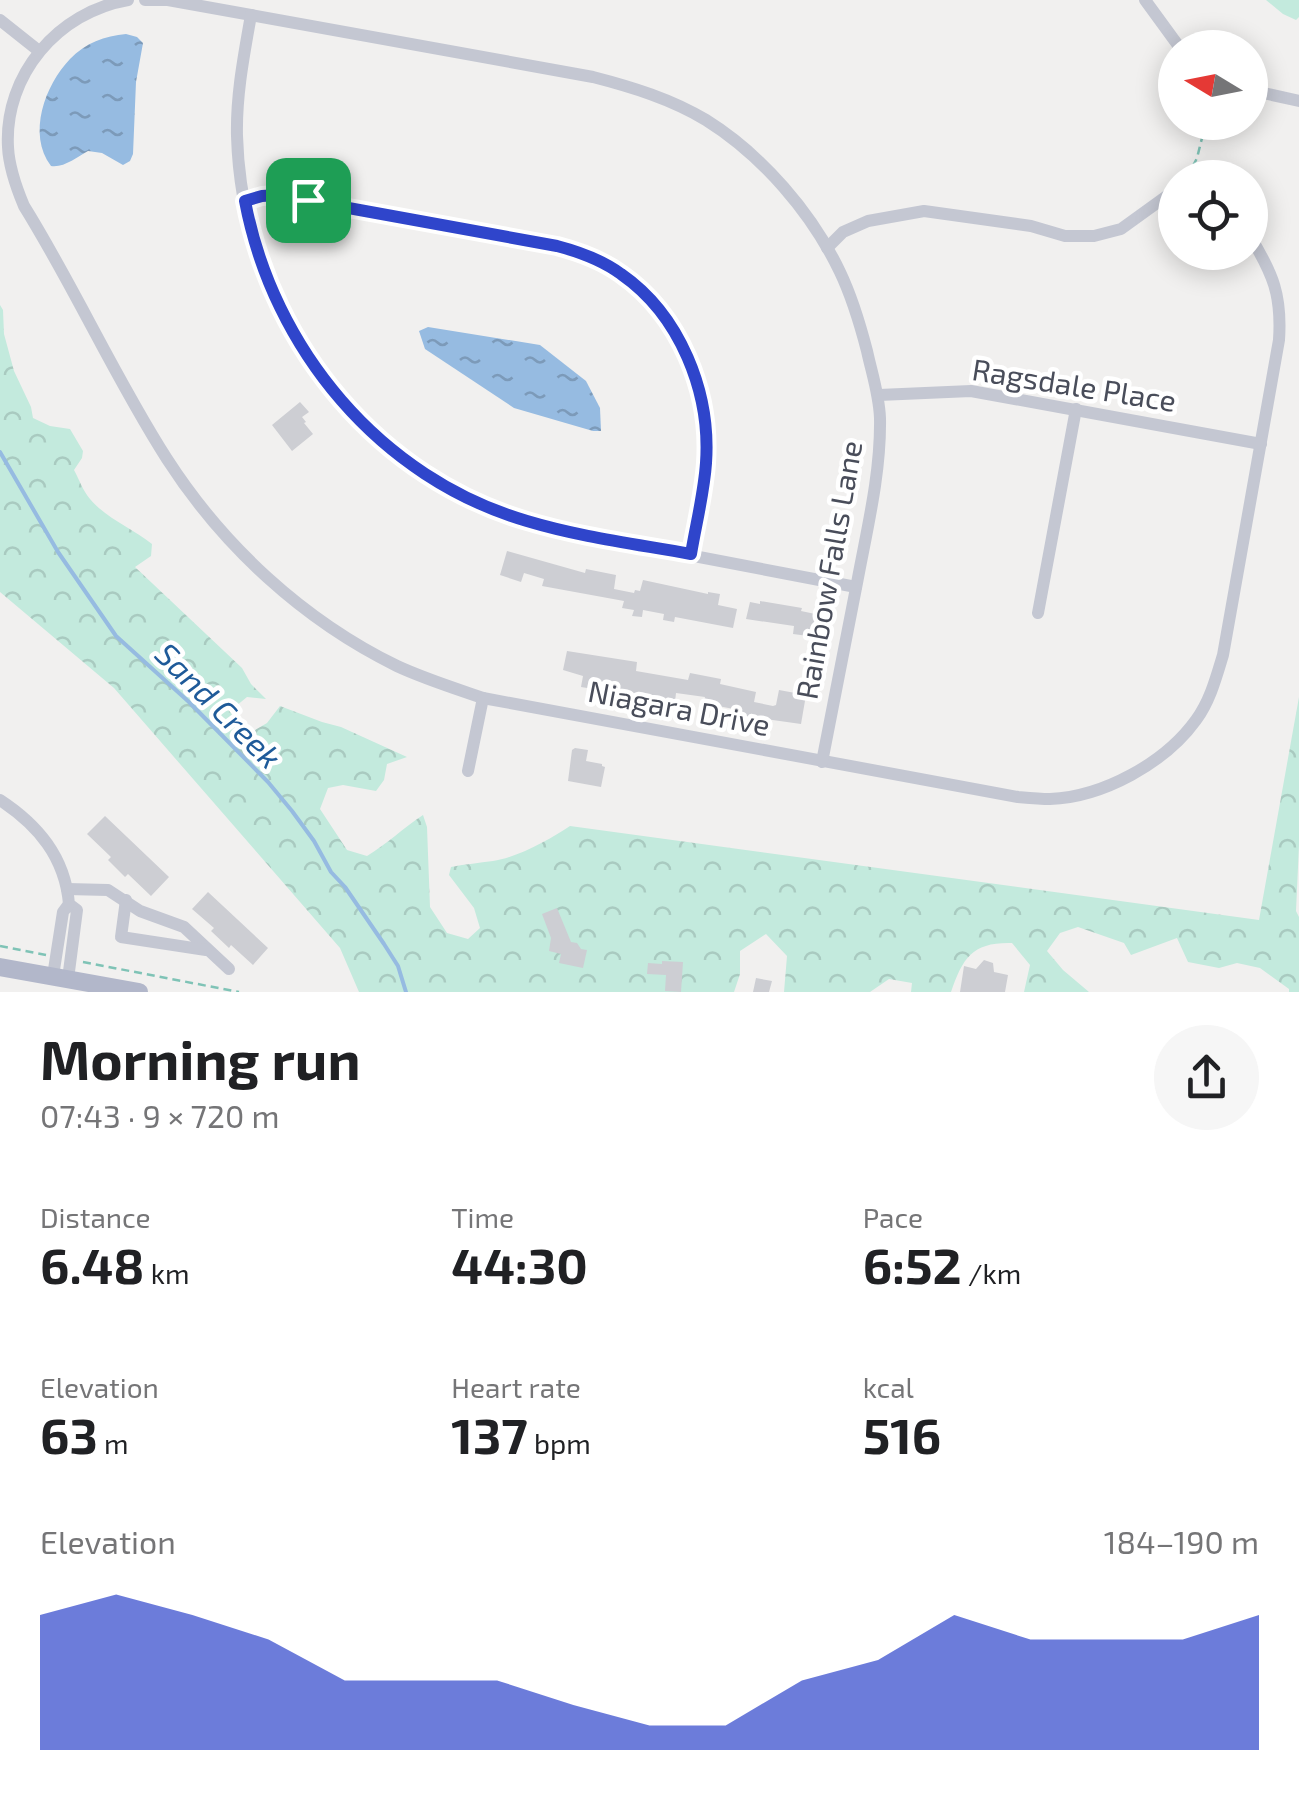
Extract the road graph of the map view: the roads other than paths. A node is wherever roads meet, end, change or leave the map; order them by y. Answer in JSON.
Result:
{"nodes":[{"id":1,"x":128,"y":0,"type":"edge"},
{"id":2,"x":145,"y":0,"type":"edge"},
{"id":3,"x":1145,"y":0,"type":"edge"},
{"id":4,"x":251,"y":15,"type":"junction"},
{"id":5,"x":0,"y":20,"type":"edge"},
{"id":6,"x":1167,"y":30,"type":"edge"},
{"id":7,"x":39,"y":51,"type":"junction"},
{"id":8,"x":1268,"y":94,"type":"edge"},
{"id":9,"x":1299,"y":101,"type":"edge"},
{"id":10,"x":245,"y":201,"type":"junction"},
{"id":11,"x":1158,"y":202,"type":"edge"},
{"id":12,"x":826,"y":248,"type":"junction"},
{"id":13,"x":1268,"y":268,"type":"edge"},
{"id":14,"x":878,"y":395,"type":"junction"},
{"id":15,"x":1076,"y":409,"type":"junction"},
{"id":16,"x":1261,"y":444,"type":"junction"},
{"id":17,"x":691,"y":554,"type":"junction"},
{"id":18,"x":856,"y":587,"type":"junction"},
{"id":19,"x":1038,"y":612,"type":"dead end"},
{"id":20,"x":483,"y":698,"type":"junction"},
{"id":21,"x":822,"y":762,"type":"junction"},
{"id":22,"x":468,"y":771,"type":"dead end"},
{"id":23,"x":0,"y":800,"type":"edge"},
{"id":24,"x":68,"y":889,"type":"junction"},
{"id":25,"x":126,"y":900,"type":"junction"},
{"id":26,"x":208,"y":950,"type":"junction"},
{"id":27,"x":0,"y":966,"type":"edge"},
{"id":28,"x":62,"y":968,"type":"junction"},
{"id":29,"x":228,"y":969,"type":"dead end"},
{"id":30,"x":139,"y":992,"type":"edge"}],
"edges":[{"from":1,"to":7,"type":"street"},
{"from":2,"to":4,"type":"street","name":"Rainbow Falls Lane"},
{"from":3,"to":6,"type":"street"},
{"from":4,"to":10,"type":"street"},
{"from":4,"to":12,"type":"street","name":"Rainbow Falls Lane"},
{"from":5,"to":7,"type":"street"},
{"from":7,"to":20,"type":"street","name":"Niagara Drive"},
{"from":8,"to":9,"type":"street"},
{"from":10,"to":17,"type":"street"},
{"from":10,"to":17,"type":"street"},
{"from":11,"to":12,"type":"street"},
{"from":12,"to":14,"type":"street","name":"Rainbow Falls Lane"},
{"from":13,"to":16,"type":"street","name":"Niagara Drive"},
{"from":14,"to":15,"type":"street","name":"Ragsdale Place"},
{"from":14,"to":18,"type":"street","name":"Rainbow Falls Lane"},
{"from":15,"to":16,"type":"street","name":"Ragsdale Place"},
{"from":15,"to":19,"type":"street"},
{"from":16,"to":21,"type":"street","name":"Niagara Drive"},
{"from":17,"to":18,"type":"street"},
{"from":18,"to":21,"type":"street","name":"Rainbow Falls Lane"},
{"from":20,"to":21,"type":"street","name":"Niagara Drive"},
{"from":20,"to":22,"type":"street"},
{"from":23,"to":24,"type":"street"},
{"from":24,"to":25,"type":"street"},
{"from":24,"to":28,"type":"street"},
{"from":25,"to":26,"type":"street"},
{"from":25,"to":26,"type":"street"},
{"from":26,"to":29,"type":"street"},
{"from":27,"to":28,"type":"main road"},
{"from":28,"to":30,"type":"main road"}]}
